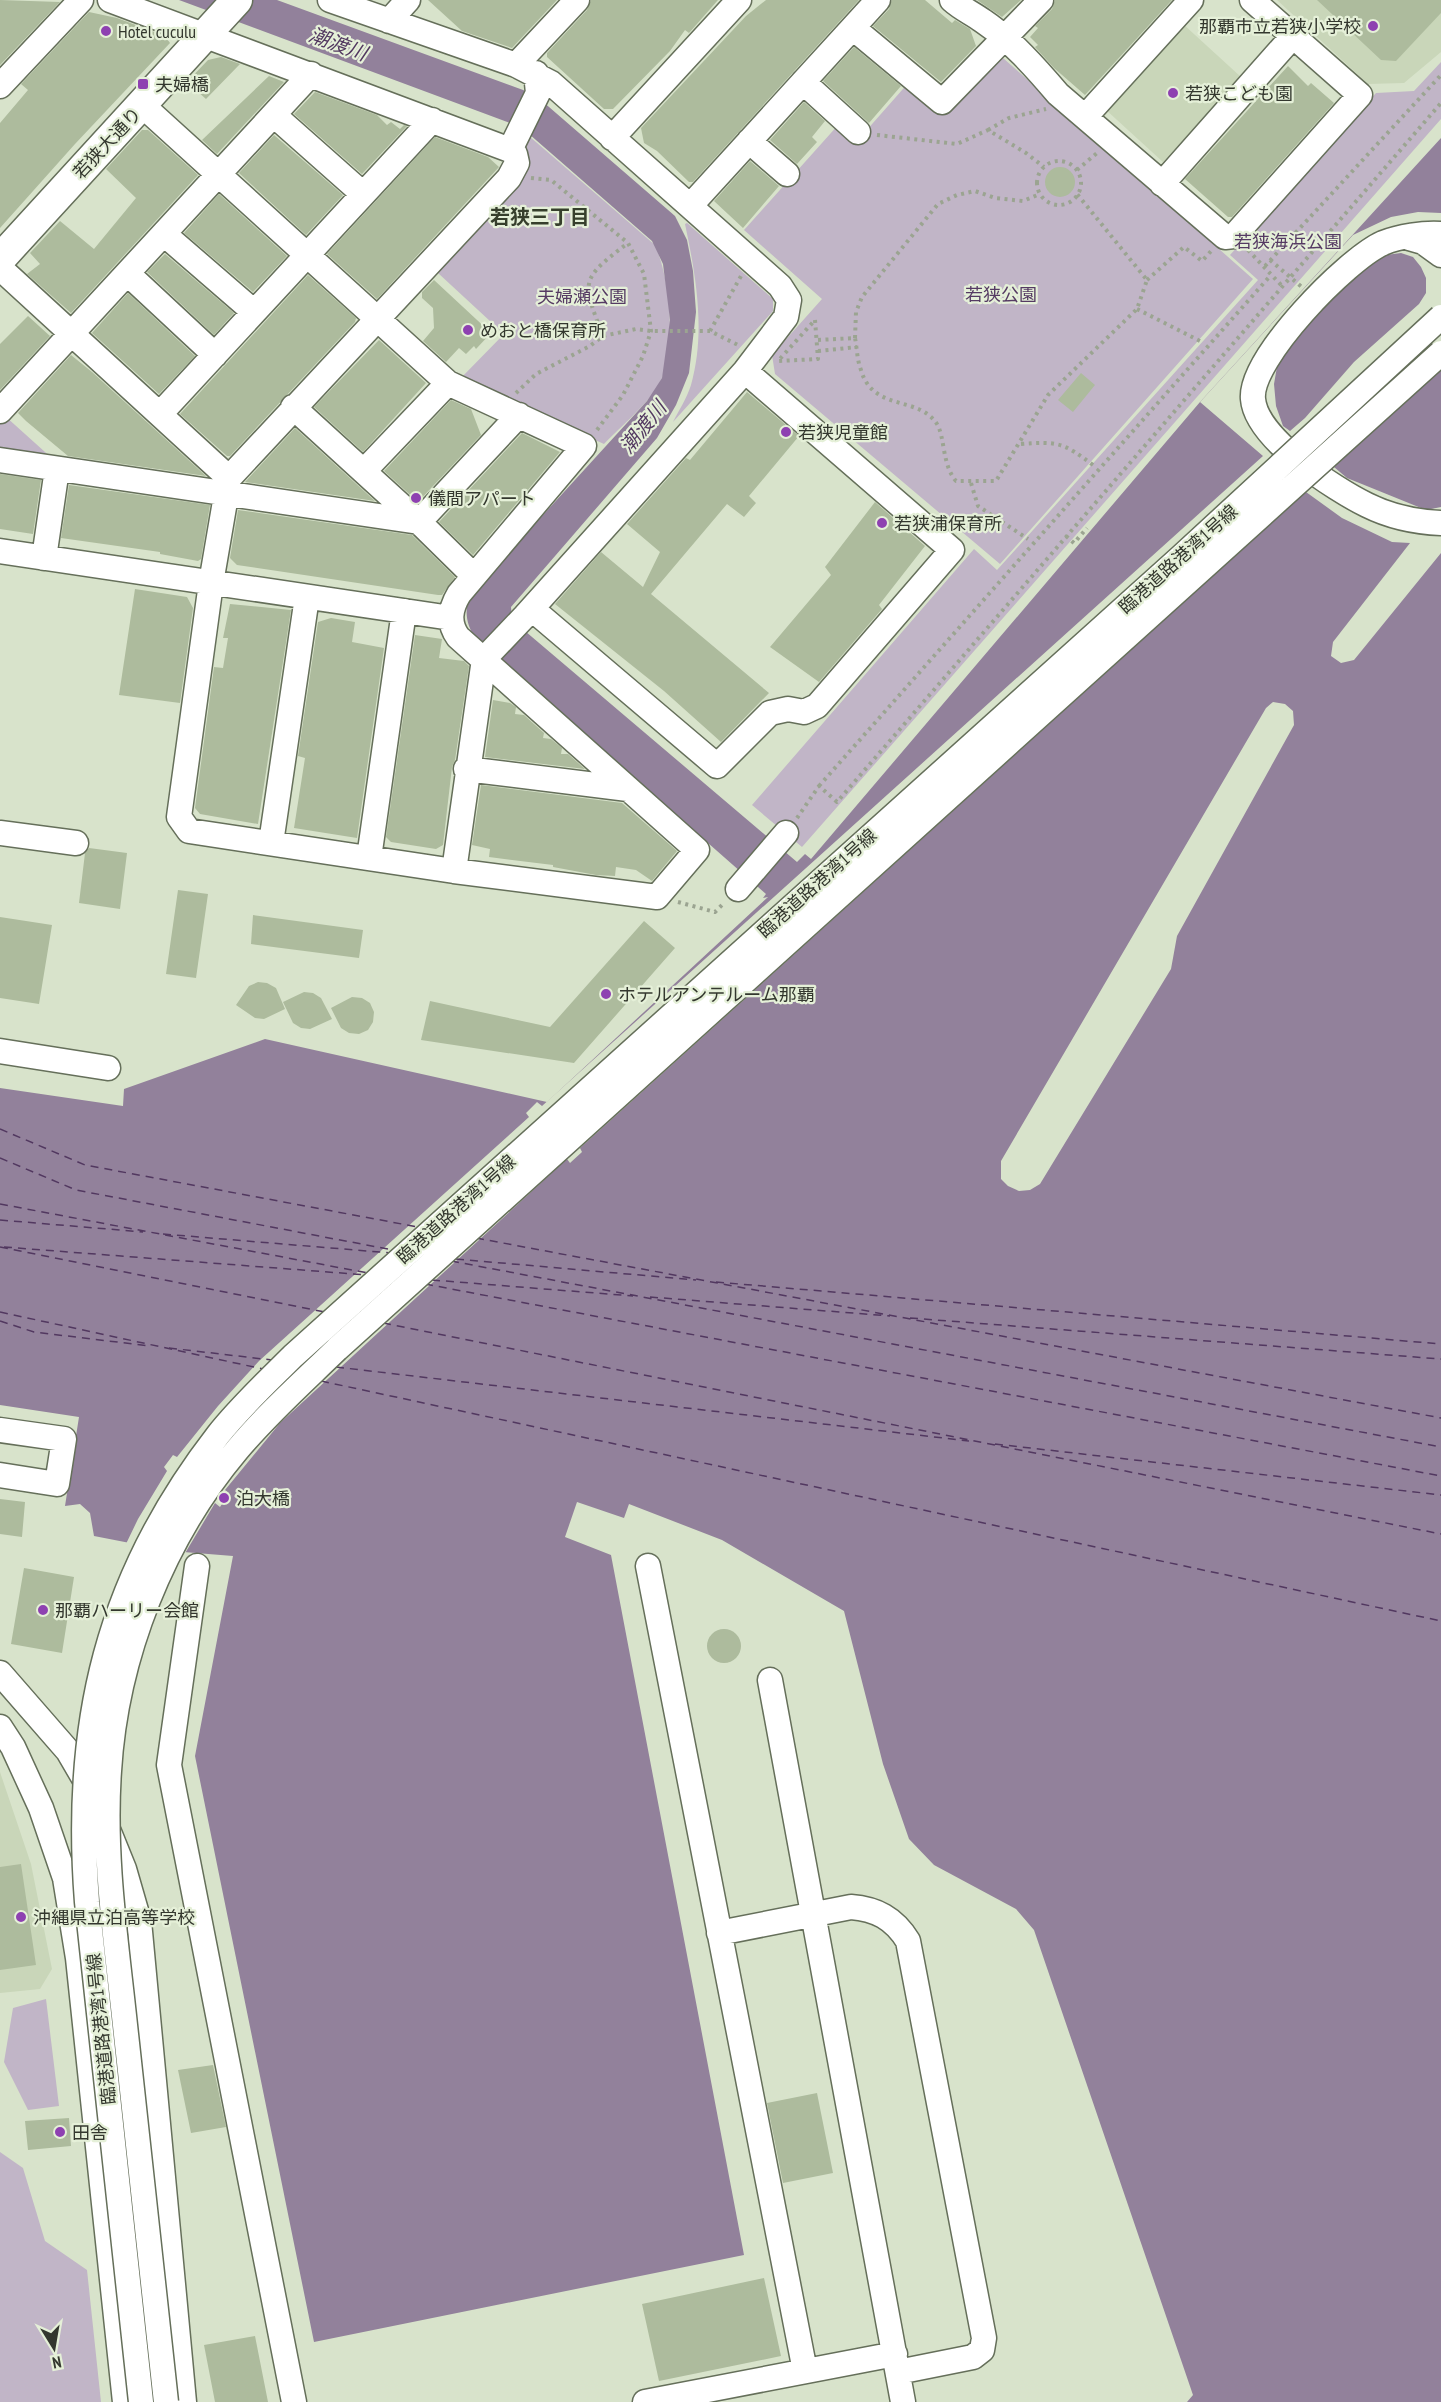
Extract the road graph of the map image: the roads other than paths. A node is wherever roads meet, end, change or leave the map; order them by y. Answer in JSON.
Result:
{"nodes":[{"id":1,"x":81,"y":0,"type":"edge"},
{"id":2,"x":110,"y":0,"type":"edge"},
{"id":3,"x":237,"y":0,"type":"edge"},
{"id":4,"x":330,"y":0,"type":"edge"},
{"id":5,"x":408,"y":0,"type":"edge"},
{"id":6,"x":577,"y":0,"type":"edge"},
{"id":7,"x":739,"y":0,"type":"edge"},
{"id":8,"x":878,"y":0,"type":"edge"},
{"id":9,"x":952,"y":0,"type":"edge"},
{"id":10,"x":1041,"y":0,"type":"edge"},
{"id":11,"x":1191,"y":0,"type":"edge"},
{"id":12,"x":1252,"y":0,"type":"edge"},
{"id":13,"x":389,"y":21,"type":"junction"},
{"id":14,"x":853,"y":28,"type":"junction"},
{"id":15,"x":212,"y":29,"type":"junction"},
{"id":16,"x":1293,"y":36,"type":"junction"},
{"id":17,"x":1005,"y":40,"type":"junction"},
{"id":18,"x":310,"y":74,"type":"junction"},
{"id":19,"x":530,"y":77,"type":"junction"},
{"id":20,"x":803,"y":82,"type":"junction"},
{"id":21,"x":0,"y":86,"type":"edge"},
{"id":22,"x":142,"y":105,"type":"junction"},
{"id":23,"x":274,"y":116,"type":"junction"},
{"id":24,"x":1085,"y":117,"type":"junction"},
{"id":25,"x":432,"y":120,"type":"junction"},
{"id":26,"x":862,"y":133,"type":"road end"},
{"id":27,"x":612,"y":138,"type":"junction"},
{"id":28,"x":749,"y":141,"type":"junction"},
{"id":29,"x":515,"y":150,"type":"junction"},
{"id":30,"x":219,"y":174,"type":"junction"},
{"id":31,"x":787,"y":174,"type":"dead end"},
{"id":32,"x":1162,"y":184,"type":"junction"},
{"id":33,"x":363,"y":194,"type":"junction"},
{"id":34,"x":691,"y":205,"type":"junction"},
{"id":35,"x":164,"y":234,"type":"junction"},
{"id":36,"x":1441,"y":234,"type":"edge"},
{"id":37,"x":1404,"y":237,"type":"junction"},
{"id":38,"x":307,"y":255,"type":"junction"},
{"id":39,"x":1441,"y":255,"type":"edge"},
{"id":40,"x":0,"y":259,"type":"edge"},
{"id":41,"x":0,"y":268,"type":"edge"},
{"id":42,"x":128,"y":274,"type":"junction"},
{"id":43,"x":254,"y":312,"type":"junction"},
{"id":44,"x":1441,"y":316,"type":"edge"},
{"id":45,"x":376,"y":318,"type":"junction"},
{"id":46,"x":73,"y":334,"type":"junction"},
{"id":47,"x":1441,"y":353,"type":"edge"},
{"id":48,"x":215,"y":355,"type":"junction"},
{"id":49,"x":744,"y":359,"type":"junction"},
{"id":50,"x":448,"y":383,"type":"junction"},
{"id":51,"x":293,"y":407,"type":"junction"},
{"id":52,"x":0,"y":411,"type":"edge"},
{"id":53,"x":510,"y":411,"type":"junction"},
{"id":54,"x":160,"y":414,"type":"junction"},
{"id":55,"x":0,"y":460,"type":"edge"},
{"id":56,"x":57,"y":469,"type":"junction"},
{"id":57,"x":364,"y":471,"type":"junction"},
{"id":58,"x":226,"y":485,"type":"junction"},
{"id":59,"x":419,"y":522,"type":"junction"},
{"id":60,"x":1441,"y":523,"type":"edge"},
{"id":61,"x":0,"y":551,"type":"edge"},
{"id":62,"x":44,"y":558,"type":"junction"},
{"id":63,"x":474,"y":576,"type":"junction"},
{"id":64,"x":211,"y":583,"type":"junction"},
{"id":65,"x":307,"y":597,"type":"junction"},
{"id":66,"x":404,"y":611,"type":"junction"},
{"id":67,"x":526,"y":615,"type":"junction"},
{"id":68,"x":451,"y":618,"type":"junction"},
{"id":69,"x":488,"y":655,"type":"junction"},
{"id":70,"x":466,"y":769,"type":"junction"},
{"id":71,"x":628,"y":789,"type":"junction"},
{"id":72,"x":0,"y":833,"type":"edge"},
{"id":73,"x":786,"y":833,"type":"road end"},
{"id":74,"x":76,"y":843,"type":"dead end"},
{"id":75,"x":271,"y":843,"type":"junction"},
{"id":76,"x":369,"y":858,"type":"junction"},
{"id":77,"x":454,"y":871,"type":"junction"},
{"id":78,"x":738,"y":889,"type":"road end"},
{"id":79,"x":0,"y":1051,"type":"edge"},
{"id":80,"x":108,"y":1068,"type":"dead end"},
{"id":81,"x":0,"y":1430,"type":"edge"},
{"id":82,"x":0,"y":1475,"type":"edge"},
{"id":83,"x":197,"y":1566,"type":"dead end"},
{"id":84,"x":648,"y":1566,"type":"dead end"},
{"id":85,"x":0,"y":1673,"type":"edge"},
{"id":86,"x":770,"y":1680,"type":"dead end"},
{"id":87,"x":0,"y":1727,"type":"edge"},
{"id":88,"x":813,"y":1913,"type":"junction"},
{"id":89,"x":719,"y":1933,"type":"junction"},
{"id":90,"x":896,"y":2363,"type":"junction"},
{"id":91,"x":805,"y":2372,"type":"junction"},
{"id":92,"x":751,"y":2392,"type":"edge"},
{"id":93,"x":651,"y":2401,"type":"edge"},
{"id":94,"x":125,"y":2402,"type":"edge"},
{"id":95,"x":141,"y":2402,"type":"edge"},
{"id":96,"x":166,"y":2402,"type":"edge"},
{"id":97,"x":184,"y":2402,"type":"edge"},
{"id":98,"x":294,"y":2402,"type":"edge"},
{"id":99,"x":903,"y":2402,"type":"edge"}],
"edges":[{"from":1,"to":21,"type":"street"},
{"from":2,"to":15,"type":"street"},
{"from":3,"to":15,"type":"main road","name":"若狭大通り"},
{"from":4,"to":13,"type":"street"},
{"from":5,"to":13,"type":"street"},
{"from":6,"to":19,"type":"street"},
{"from":7,"to":27,"type":"street"},
{"from":8,"to":14,"type":"street"},
{"from":9,"to":17,"type":"street"},
{"from":10,"to":17,"type":"street"},
{"from":11,"to":24,"type":"street"},
{"from":12,"to":16,"type":"street"},
{"from":13,"to":19,"type":"street"},
{"from":14,"to":17,"type":"street"},
{"from":14,"to":20,"type":"street"},
{"from":15,"to":18,"type":"street"},
{"from":15,"to":22,"type":"main road","name":"若狭大通り"},
{"from":16,"to":32,"type":"street"},
{"from":16,"to":32,"type":"street"},
{"from":17,"to":24,"type":"street"},
{"from":18,"to":23,"type":"street"},
{"from":18,"to":25,"type":"street"},
{"from":19,"to":27,"type":"street"},
{"from":19,"to":29,"type":"street"},
{"from":20,"to":26,"type":"street"},
{"from":20,"to":28,"type":"street"},
{"from":22,"to":30,"type":"street"},
{"from":22,"to":40,"type":"main road","name":"若狭大通り"},
{"from":23,"to":30,"type":"street"},
{"from":23,"to":33,"type":"street"},
{"from":24,"to":32,"type":"street"},
{"from":25,"to":29,"type":"street"},
{"from":25,"to":33,"type":"street"},
{"from":27,"to":34,"type":"street"},
{"from":28,"to":31,"type":"street"},
{"from":28,"to":34,"type":"street"},
{"from":29,"to":45,"type":"street"},
{"from":30,"to":35,"type":"street"},
{"from":30,"to":38,"type":"street"},
{"from":33,"to":38,"type":"street"},
{"from":34,"to":49,"type":"street"},
{"from":35,"to":42,"type":"street"},
{"from":35,"to":43,"type":"street"},
{"from":36,"to":37,"type":"street"},
{"from":37,"to":39,"type":"street"},
{"from":37,"to":60,"type":"street","bridge":true},
{"from":38,"to":43,"type":"street"},
{"from":38,"to":45,"type":"street"},
{"from":41,"to":46,"type":"street"},
{"from":42,"to":46,"type":"street"},
{"from":42,"to":48,"type":"street"},
{"from":43,"to":48,"type":"street"},
{"from":44,"to":95,"type":"street","name":"臨港道路港湾1号線","bridge":true},
{"from":45,"to":50,"type":"street"},
{"from":45,"to":51,"type":"street"},
{"from":46,"to":52,"type":"street"},
{"from":46,"to":54,"type":"street"},
{"from":47,"to":96,"type":"street","name":"臨港道路港湾1号線","bridge":true},
{"from":48,"to":54,"type":"street"},
{"from":49,"to":67,"type":"street"},
{"from":49,"to":67,"type":"street"},
{"from":50,"to":53,"type":"street"},
{"from":50,"to":57,"type":"street"},
{"from":51,"to":57,"type":"street"},
{"from":51,"to":58,"type":"street"},
{"from":53,"to":59,"type":"street"},
{"from":53,"to":63,"type":"street"},
{"from":54,"to":58,"type":"street"},
{"from":55,"to":56,"type":"street"},
{"from":56,"to":58,"type":"street"},
{"from":56,"to":62,"type":"street"},
{"from":57,"to":59,"type":"street"},
{"from":58,"to":59,"type":"street"},
{"from":58,"to":64,"type":"street"},
{"from":59,"to":63,"type":"street"},
{"from":61,"to":62,"type":"street"},
{"from":62,"to":64,"type":"street"},
{"from":63,"to":68,"type":"street"},
{"from":64,"to":65,"type":"street"},
{"from":64,"to":75,"type":"street"},
{"from":65,"to":66,"type":"street"},
{"from":65,"to":75,"type":"street"},
{"from":66,"to":68,"type":"street"},
{"from":66,"to":76,"type":"street"},
{"from":67,"to":69,"type":"street"},
{"from":68,"to":69,"type":"street"},
{"from":69,"to":70,"type":"street"},
{"from":69,"to":71,"type":"street"},
{"from":70,"to":71,"type":"street"},
{"from":70,"to":77,"type":"street"},
{"from":71,"to":77,"type":"street"},
{"from":72,"to":74,"type":"street"},
{"from":73,"to":78,"type":"street"},
{"from":75,"to":76,"type":"street"},
{"from":76,"to":77,"type":"street"},
{"from":79,"to":80,"type":"street"},
{"from":81,"to":82,"type":"street"},
{"from":83,"to":98,"type":"street"},
{"from":84,"to":89,"type":"street"},
{"from":85,"to":97,"type":"street"},
{"from":86,"to":88,"type":"street"},
{"from":87,"to":94,"type":"street"},
{"from":88,"to":89,"type":"street"},
{"from":88,"to":90,"type":"street"},
{"from":88,"to":90,"type":"street"},
{"from":89,"to":91,"type":"street"},
{"from":90,"to":91,"type":"street"},
{"from":90,"to":99,"type":"street"},
{"from":91,"to":92,"type":"street"},
{"from":92,"to":93,"type":"street"}]}
